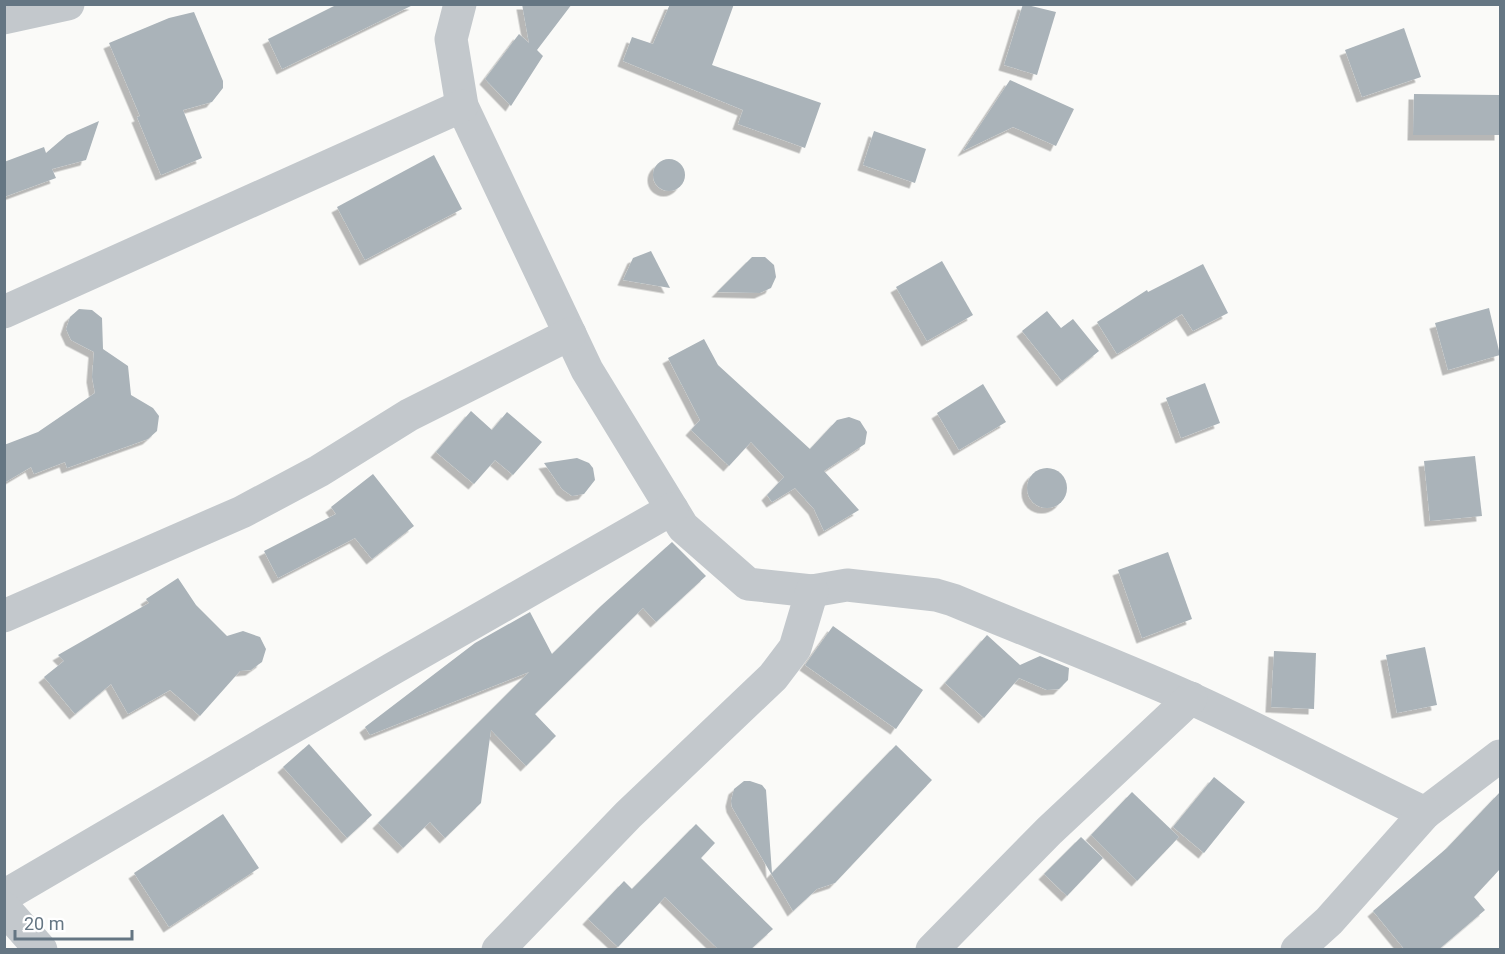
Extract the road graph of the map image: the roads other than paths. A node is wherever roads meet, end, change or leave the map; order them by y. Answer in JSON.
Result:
{"nodes":[{"id":1,"x":68,"y":4,"type":"edge"},
{"id":2,"x":460,"y":4,"type":"edge"},
{"id":3,"x":4,"y":18,"type":"edge"},
{"id":4,"x":462,"y":106,"type":"junction"},
{"id":5,"x":4,"y":312,"type":"edge"},
{"id":6,"x":570,"y":334,"type":"junction"},
{"id":7,"x":672,"y":509,"type":"junction"},
{"id":8,"x":812,"y":591,"type":"junction"},
{"id":9,"x":4,"y":616,"type":"edge"},
{"id":10,"x":1191,"y":698,"type":"junction"},
{"id":11,"x":1500,"y":756,"type":"edge"},
{"id":12,"x":1425,"y":813,"type":"junction"},
{"id":13,"x":4,"y":896,"type":"edge"},
{"id":14,"x":4,"y":908,"type":"edge"},
{"id":15,"x":41,"y":950,"type":"edge"},
{"id":16,"x":498,"y":950,"type":"edge"},
{"id":17,"x":932,"y":950,"type":"edge"},
{"id":18,"x":1298,"y":950,"type":"edge"}],
"edges":[{"from":1,"to":3,"type":"street"},
{"from":2,"to":4,"type":"street"},
{"from":4,"to":5,"type":"street"},
{"from":4,"to":6,"type":"street"},
{"from":6,"to":7,"type":"street"},
{"from":6,"to":9,"type":"street"},
{"from":7,"to":8,"type":"street"},
{"from":7,"to":13,"type":"street"},
{"from":8,"to":10,"type":"street"},
{"from":8,"to":16,"type":"street"},
{"from":10,"to":12,"type":"street"},
{"from":10,"to":17,"type":"street"},
{"from":11,"to":12,"type":"street"},
{"from":12,"to":18,"type":"street"},
{"from":14,"to":15,"type":"street"}]}
